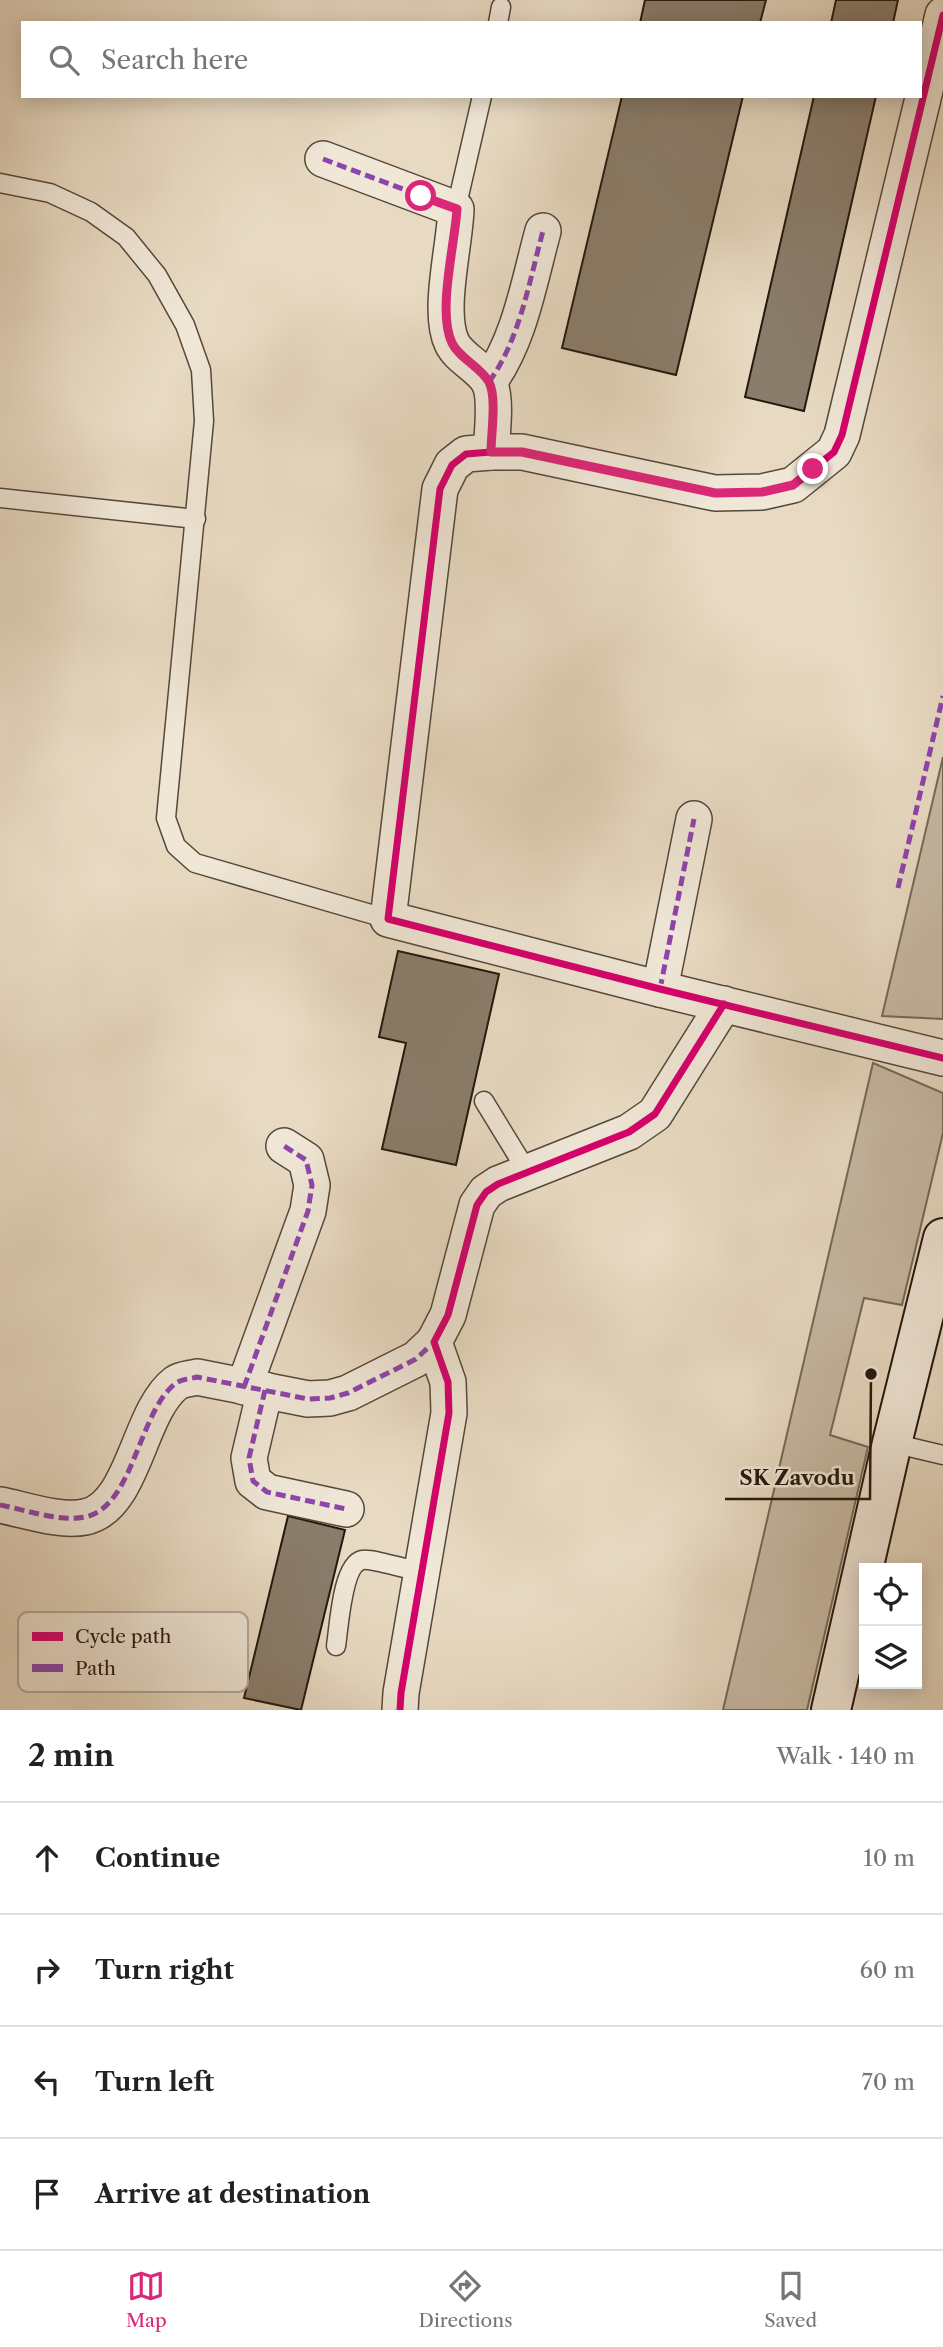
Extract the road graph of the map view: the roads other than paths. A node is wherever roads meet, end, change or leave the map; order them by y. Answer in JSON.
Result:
{"nodes":[{"id":1,"x":943,"y":15,"type":"edge"},
{"id":2,"x":481,"y":98,"type":"edge"},
{"id":3,"x":323,"y":159,"type":"dead end"},
{"id":4,"x":0,"y":183,"type":"edge"},
{"id":5,"x":457,"y":209,"type":"junction"},
{"id":6,"x":543,"y":231,"type":"dead end"},
{"id":7,"x":489,"y":382,"type":"junction"},
{"id":8,"x":491,"y":452,"type":"junction"},
{"id":9,"x":0,"y":498,"type":"edge"},
{"id":10,"x":196,"y":519,"type":"junction"},
{"id":11,"x":694,"y":819,"type":"dead end"},
{"id":12,"x":388,"y":919,"type":"junction"},
{"id":13,"x":660,"y":989,"type":"junction"},
{"id":14,"x":724,"y":1004,"type":"junction"},
{"id":15,"x":943,"y":1058,"type":"edge"},
{"id":16,"x":484,"y":1101,"type":"dead end"},
{"id":17,"x":284,"y":1146,"type":"dead end"},
{"id":18,"x":528,"y":1173,"type":"junction"},
{"id":19,"x":943,"y":1238,"type":"edge"},
{"id":20,"x":937,"y":1293,"type":"edge"},
{"id":21,"x":435,"y":1342,"type":"junction"},
{"id":22,"x":254,"y":1389,"type":"junction"},
{"id":23,"x":892,"y":1443,"type":"junction"},
{"id":24,"x":943,"y":1455,"type":"edge"},
{"id":25,"x":0,"y":1505,"type":"edge"},
{"id":26,"x":346,"y":1509,"type":"dead end"},
{"id":27,"x":421,"y":1572,"type":"junction"},
{"id":28,"x":336,"y":1646,"type":"dead end"},
{"id":29,"x":400,"y":1710,"type":"edge"},
{"id":30,"x":831,"y":1710,"type":"edge"}],
"edges":[{"from":1,"to":8,"type":"street"},
{"from":2,"to":5,"type":"lane"},
{"from":3,"to":5,"type":"street"},
{"from":4,"to":10,"type":"lane"},
{"from":5,"to":7,"type":"street"},
{"from":6,"to":7,"type":"street"},
{"from":7,"to":8,"type":"street"},
{"from":8,"to":12,"type":"street"},
{"from":9,"to":10,"type":"lane"},
{"from":10,"to":12,"type":"lane"},
{"from":11,"to":13,"type":"street"},
{"from":12,"to":13,"type":"street"},
{"from":13,"to":14,"type":"street"},
{"from":14,"to":15,"type":"street"},
{"from":14,"to":18,"type":"street"},
{"from":16,"to":18,"type":"lane"},
{"from":17,"to":22,"type":"street"},
{"from":18,"to":21,"type":"street"},
{"from":19,"to":20,"type":"main road"},
{"from":20,"to":23,"type":"main road"},
{"from":21,"to":22,"type":"street"},
{"from":21,"to":27,"type":"street"},
{"from":22,"to":25,"type":"street"},
{"from":22,"to":26,"type":"street"},
{"from":23,"to":24,"type":"lane"},
{"from":23,"to":30,"type":"main road"},
{"from":27,"to":28,"type":"lane"},
{"from":27,"to":29,"type":"street"}]}
